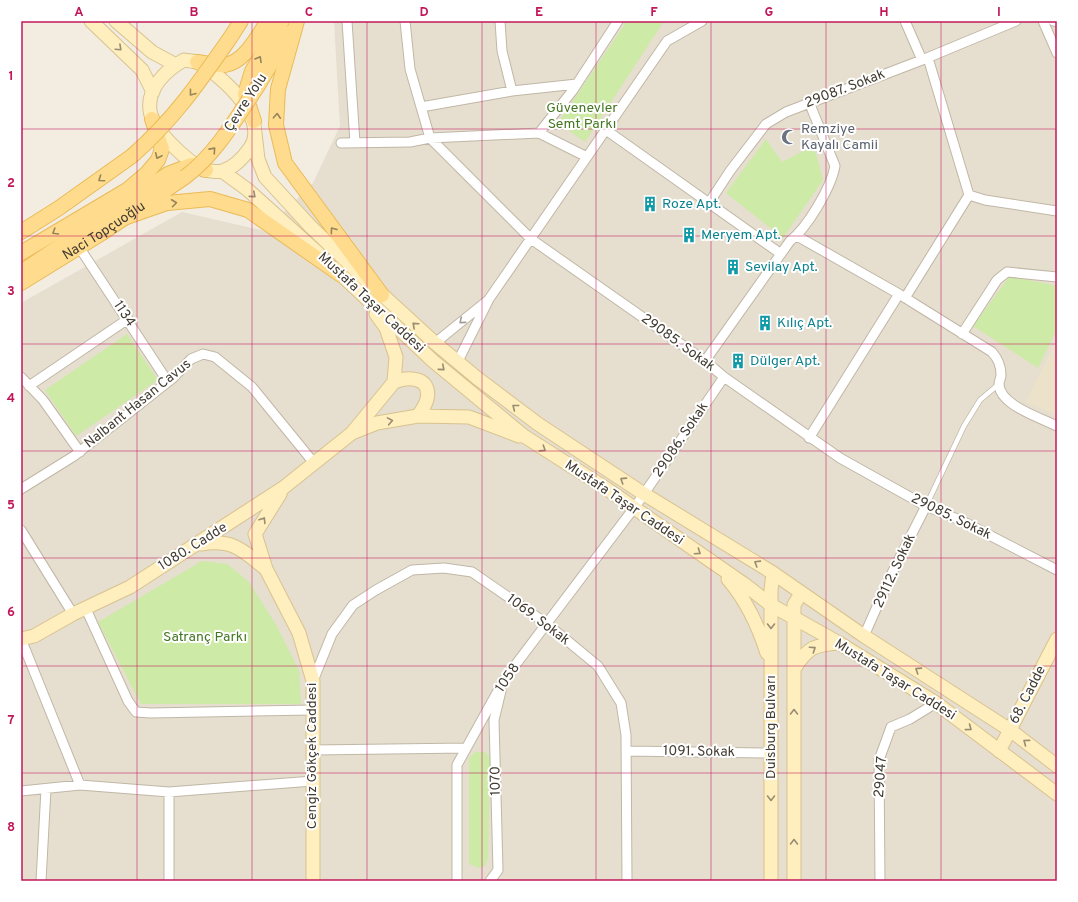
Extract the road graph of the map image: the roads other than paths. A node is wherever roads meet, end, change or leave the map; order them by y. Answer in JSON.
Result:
{"nodes":[{"id":1,"x":91,"y":21,"type":"edge"},
{"id":2,"x":116,"y":21,"type":"edge"},
{"id":3,"x":241,"y":21,"type":"edge"},
{"id":4,"x":268,"y":21,"type":"edge"},
{"id":5,"x":282,"y":21,"type":"edge"},
{"id":6,"x":296,"y":21,"type":"edge"},
{"id":7,"x":347,"y":21,"type":"edge"},
{"id":8,"x":406,"y":21,"type":"edge"},
{"id":9,"x":500,"y":21,"type":"edge"},
{"id":10,"x":618,"y":21,"type":"edge"},
{"id":11,"x":906,"y":21,"type":"edge"},
{"id":12,"x":1016,"y":21,"type":"edge"},
{"id":13,"x":1043,"y":21,"type":"edge"},
{"id":14,"x":1053,"y":21,"type":"edge"},
{"id":15,"x":699,"y":22,"type":"edge"},
{"id":16,"x":1057,"y":22,"type":"edge"},
{"id":17,"x":1057,"y":53,"type":"edge"},
{"id":18,"x":925,"y":59,"type":"junction"},
{"id":19,"x":197,"y":62,"type":"junction"},
{"id":20,"x":176,"y":65,"type":"junction"},
{"id":21,"x":577,"y":84,"type":"junction"},
{"id":22,"x":512,"y":91,"type":"junction"},
{"id":23,"x":153,"y":92,"type":"junction"},
{"id":24,"x":809,"y":102,"type":"junction"},
{"id":25,"x":421,"y":107,"type":"junction"},
{"id":26,"x":152,"y":119,"type":"junction"},
{"id":27,"x":255,"y":127,"type":"junction"},
{"id":28,"x":606,"y":130,"type":"junction"},
{"id":29,"x":539,"y":133,"type":"junction"},
{"id":30,"x":430,"y":138,"type":"junction"},
{"id":31,"x":341,"y":143,"type":"dead end"},
{"id":32,"x":355,"y":143,"type":"junction"},
{"id":33,"x":588,"y":157,"type":"junction"},
{"id":34,"x":206,"y":170,"type":"junction"},
{"id":35,"x":222,"y":171,"type":"junction"},
{"id":36,"x":185,"y":177,"type":"joint"},
{"id":37,"x":969,"y":195,"type":"junction"},
{"id":38,"x":709,"y":203,"type":"junction"},
{"id":39,"x":1057,"y":211,"type":"edge"},
{"id":40,"x":124,"y":218,"type":"junction"},
{"id":41,"x":21,"y":232,"type":"edge"},
{"id":42,"x":797,"y":236,"type":"junction"},
{"id":43,"x":531,"y":240,"type":"junction"},
{"id":44,"x":79,"y":247,"type":"junction"},
{"id":45,"x":21,"y":253,"type":"edge"},
{"id":46,"x":781,"y":254,"type":"junction"},
{"id":47,"x":21,"y":272,"type":"edge"},
{"id":48,"x":341,"y":275,"type":"junction"},
{"id":49,"x":1057,"y":277,"type":"edge"},
{"id":50,"x":21,"y":283,"type":"edge"},
{"id":51,"x":382,"y":295,"type":"junction"},
{"id":52,"x":902,"y":296,"type":"junction"},
{"id":53,"x":365,"y":297,"type":"junction"},
{"id":54,"x":489,"y":298,"type":"junction"},
{"id":55,"x":128,"y":320,"type":"junction"},
{"id":56,"x":962,"y":334,"type":"junction"},
{"id":57,"x":435,"y":343,"type":"junction"},
{"id":58,"x":458,"y":361,"type":"junction"},
{"id":59,"x":705,"y":361,"type":"junction"},
{"id":60,"x":21,"y":377,"type":"edge"},
{"id":61,"x":724,"y":377,"type":"junction"},
{"id":62,"x":168,"y":382,"type":"junction"},
{"id":63,"x":394,"y":382,"type":"junction"},
{"id":64,"x":999,"y":384,"type":"junction"},
{"id":65,"x":29,"y":386,"type":"junction"},
{"id":66,"x":418,"y":416,"type":"junction"},
{"id":67,"x":1057,"y":426,"type":"edge"},
{"id":68,"x":352,"y":433,"type":"junction"},
{"id":69,"x":528,"y":438,"type":"junction"},
{"id":70,"x":809,"y":438,"type":"junction"},
{"id":71,"x":80,"y":452,"type":"junction"},
{"id":72,"x":314,"y":463,"type":"junction"},
{"id":73,"x":283,"y":488,"type":"junction"},
{"id":74,"x":21,"y":489,"type":"edge"},
{"id":75,"x":639,"y":502,"type":"junction"},
{"id":76,"x":926,"y":506,"type":"junction"},
{"id":77,"x":21,"y":530,"type":"edge"},
{"id":78,"x":197,"y":544,"type":"junction"},
{"id":79,"x":717,"y":565,"type":"junction"},
{"id":80,"x":266,"y":569,"type":"junction"},
{"id":81,"x":1057,"y":570,"type":"edge"},
{"id":82,"x":773,"y":573,"type":"junction"},
{"id":83,"x":801,"y":593,"type":"junction"},
{"id":84,"x":771,"y":606,"type":"junction"},
{"id":85,"x":86,"y":609,"type":"junction"},
{"id":86,"x":74,"y":614,"type":"junction"},
{"id":87,"x":794,"y":618,"type":"junction"},
{"id":88,"x":546,"y":624,"type":"junction"},
{"id":89,"x":864,"y":636,"type":"junction"},
{"id":90,"x":21,"y":639,"type":"edge"},
{"id":91,"x":1057,"y":639,"type":"edge"},
{"id":92,"x":839,"y":643,"type":"junction"},
{"id":93,"x":771,"y":666,"type":"junction"},
{"id":94,"x":794,"y":669,"type":"junction"},
{"id":95,"x":504,"y":680,"type":"junction"},
{"id":96,"x":313,"y":681,"type":"junction"},
{"id":97,"x":936,"y":703,"type":"junction"},
{"id":98,"x":313,"y":710,"type":"junction"},
{"id":99,"x":1010,"y":730,"type":"junction"},
{"id":100,"x":466,"y":748,"type":"junction"},
{"id":101,"x":313,"y":750,"type":"junction"},
{"id":102,"x":626,"y":751,"type":"junction"},
{"id":103,"x":999,"y":751,"type":"junction"},
{"id":104,"x":771,"y":753,"type":"junction"},
{"id":105,"x":1057,"y":766,"type":"edge"},
{"id":106,"x":313,"y":781,"type":"junction"},
{"id":107,"x":80,"y":785,"type":"junction"},
{"id":108,"x":46,"y":789,"type":"junction"},
{"id":109,"x":21,"y":791,"type":"edge"},
{"id":110,"x":169,"y":792,"type":"junction"},
{"id":111,"x":1057,"y":794,"type":"edge"},
{"id":112,"x":41,"y":881,"type":"edge"},
{"id":113,"x":169,"y":881,"type":"edge"},
{"id":114,"x":313,"y":881,"type":"edge"},
{"id":115,"x":457,"y":881,"type":"edge"},
{"id":116,"x":490,"y":881,"type":"edge"},
{"id":117,"x":627,"y":881,"type":"edge"},
{"id":118,"x":771,"y":881,"type":"edge"},
{"id":119,"x":794,"y":881,"type":"edge"},
{"id":120,"x":880,"y":881,"type":"edge"}],
"edges":[{"from":1,"to":23,"type":"main road","one_way":true},
{"from":2,"to":20,"type":"main road"},
{"from":3,"to":41,"type":"main road","one_way":true,"bridge":true},
{"from":4,"to":19,"type":"main road"},
{"from":27,"to":5,"type":"main road","one_way":true},
{"from":36,"to":6,"type":"main road","name":"Çevre Yolu","one_way":true,"bridge":true},
{"from":51,"to":6,"type":"main road","one_way":true},
{"from":7,"to":32,"type":"street"},
{"from":8,"to":25,"type":"street","name":"29085. Sokak"},
{"from":9,"to":22,"type":"street"},
{"from":10,"to":21,"type":"street"},
{"from":11,"to":18,"type":"street"},
{"from":12,"to":18,"type":"street","name":"29087. Sokak"},
{"from":13,"to":17,"type":"street"},
{"from":14,"to":16,"type":"street"},
{"from":15,"to":28,"type":"street"},
{"from":18,"to":24,"type":"street","name":"29087. Sokak"},
{"from":18,"to":37,"type":"street"},
{"from":19,"to":20,"type":"main road"},
{"from":19,"to":27,"type":"main road"},
{"from":20,"to":23,"type":"main road"},
{"from":21,"to":22,"type":"street"},
{"from":21,"to":29,"type":"street"},
{"from":22,"to":25,"type":"street"},
{"from":23,"to":26,"type":"main road"},
{"from":24,"to":38,"type":"street","name":"29087. Sokak"},
{"from":24,"to":42,"type":"street"},
{"from":25,"to":30,"type":"street","name":"29085. Sokak"},
{"from":26,"to":34,"type":"main road"},
{"from":26,"to":45,"type":"main road","one_way":true},
{"from":27,"to":35,"type":"main road"},
{"from":27,"to":51,"type":"main road","name":"Mustafa Taşar Caddesi"},
{"from":28,"to":33,"type":"street"},
{"from":28,"to":38,"type":"street"},
{"from":29,"to":30,"type":"street"},
{"from":29,"to":33,"type":"street"},
{"from":30,"to":32,"type":"street"},
{"from":30,"to":43,"type":"street","name":"29085. Sokak"},
{"from":31,"to":32,"type":"street"},
{"from":33,"to":43,"type":"street"},
{"from":34,"to":35,"type":"main road"},
{"from":34,"to":47,"type":"main road"},
{"from":35,"to":48,"type":"main road","name":"Mustafa Taşar Caddesi","one_way":true},
{"from":36,"to":40,"type":"main road","name":"Naci Topçuoğlu"},
{"from":37,"to":39,"type":"street"},
{"from":37,"to":52,"type":"street"},
{"from":38,"to":46,"type":"street"},
{"from":40,"to":44,"type":"main road","name":"Naci Topçuoğlu"},
{"from":40,"to":48,"type":"main road","one_way":true},
{"from":42,"to":46,"type":"street"},
{"from":42,"to":52,"type":"street"},
{"from":43,"to":54,"type":"street"},
{"from":43,"to":59,"type":"street","name":"29085. Sokak"},
{"from":44,"to":50,"type":"main road","name":"Naci Topçuoğlu"},
{"from":44,"to":55,"type":"street","name":"1134"},
{"from":46,"to":59,"type":"street"},
{"from":48,"to":53,"type":"main road","name":"Mustafa Taşar Caddesi"},
{"from":49,"to":56,"type":"street"},
{"from":57,"to":51,"type":"main road","name":"Mustafa Taşar Caddesi","one_way":true},
{"from":52,"to":56,"type":"street"},
{"from":52,"to":70,"type":"street"},
{"from":53,"to":63,"type":"main road"},
{"from":53,"to":69,"type":"main road","name":"Mustafa Taşar Caddesi","one_way":true},
{"from":54,"to":57,"type":"street","one_way":true},
{"from":54,"to":58,"type":"street"},
{"from":55,"to":62,"type":"street","name":"1134"},
{"from":55,"to":65,"type":"street"},
{"from":56,"to":64,"type":"street"},
{"from":57,"to":58,"type":"main road","name":"Mustafa Taşar Caddesi"},
{"from":75,"to":58,"type":"main road","name":"Mustafa Taşar Caddesi","one_way":true},
{"from":59,"to":61,"type":"street","name":"29085. Sokak"},
{"from":60,"to":65,"type":"street"},
{"from":61,"to":70,"type":"street","name":"29085. Sokak"},
{"from":61,"to":75,"type":"street","name":"29086. Sokak"},
{"from":62,"to":71,"type":"street","name":"Nalbant Hasan Cavus"},
{"from":62,"to":72,"type":"street","name":"Nalbant Hasan Cavus"},
{"from":63,"to":66,"type":"main road"},
{"from":63,"to":68,"type":"main road"},
{"from":64,"to":67,"type":"street"},
{"from":64,"to":76,"type":"lane"},
{"from":65,"to":71,"type":"street"},
{"from":68,"to":66,"type":"main road","one_way":true},
{"from":66,"to":69,"type":"main road"},
{"from":68,"to":72,"type":"main road","name":"1080. Cadde"},
{"from":69,"to":75,"type":"main road","name":"Mustafa Taşar Caddesi","one_way":true},
{"from":70,"to":76,"type":"street","name":"29085. Sokak"},
{"from":71,"to":74,"type":"street","name":"Nalbant Hasan Cavus"},
{"from":72,"to":73,"type":"main road","name":"1080. Cadde"},
{"from":73,"to":78,"type":"main road","name":"1080. Cadde"},
{"from":80,"to":73,"type":"main road","one_way":true},
{"from":75,"to":79,"type":"main road","name":"Mustafa Taşar Caddesi","one_way":true},
{"from":82,"to":75,"type":"main road","name":"Mustafa Taşar Caddesi","one_way":true},
{"from":75,"to":88,"type":"street","name":"1058"},
{"from":76,"to":81,"type":"street","name":"29085. Sokak"},
{"from":76,"to":89,"type":"street","name":"29112. Sokak"},
{"from":77,"to":86,"type":"street"},
{"from":78,"to":80,"type":"main road"},
{"from":78,"to":85,"type":"main road","name":"1080. Cadde"},
{"from":79,"to":84,"type":"main road","name":"Mustafa Taşar Caddesi"},
{"from":79,"to":93,"type":"main road"},
{"from":80,"to":96,"type":"main road","name":"Cengiz Gökçek Caddesi"},
{"from":82,"to":83,"type":"main road","name":"Mustafa Taşar Caddesi"},
{"from":82,"to":84,"type":"main road","name":"Duisburg Bulvarı"},
{"from":83,"to":87,"type":"main road","name":"Duisburg Bulvarı"},
{"from":83,"to":89,"type":"main road","name":"Mustafa Taşar Caddesi"},
{"from":84,"to":87,"type":"main road","name":"Mustafa Taşar Caddesi"},
{"from":84,"to":93,"type":"main road","name":"Duisburg Bulvarı","one_way":true},
{"from":85,"to":86,"type":"main road","name":"1080. Cadde"},
{"from":85,"to":98,"type":"street"},
{"from":86,"to":90,"type":"main road","name":"1080. Cadde"},
{"from":87,"to":92,"type":"main road","name":"Mustafa Taşar Caddesi"},
{"from":87,"to":94,"type":"main road","name":"Duisburg Bulvarı"},
{"from":88,"to":95,"type":"street","name":"1058"},
{"from":88,"to":96,"type":"street","name":"1069. Sokak"},
{"from":88,"to":102,"type":"street","name":"1069. Sokak"},
{"from":99,"to":89,"type":"main road","name":"Mustafa Taşar Caddesi","one_way":true},
{"from":90,"to":107,"type":"street"},
{"from":91,"to":99,"type":"main road","name":"68. Cadde"},
{"from":94,"to":92,"type":"main road","one_way":true},
{"from":92,"to":97,"type":"main road","name":"Mustafa Taşar Caddesi"},
{"from":93,"to":104,"type":"main road","name":"Duisburg Bulvarı"},
{"from":119,"to":94,"type":"main road","name":"Duisburg Bulvarı","one_way":true},
{"from":95,"to":100,"type":"street","name":"1058"},
{"from":95,"to":116,"type":"street","name":"1070"},
{"from":96,"to":98,"type":"main road","name":"Cengiz Gökçek Caddesi"},
{"from":97,"to":103,"type":"main road","name":"Mustafa Taşar Caddesi","one_way":true},
{"from":97,"to":120,"type":"street","name":"29047"},
{"from":98,"to":101,"type":"main road","name":"Cengiz Gökçek Caddesi"},
{"from":99,"to":103,"type":"main road","name":"68. Cadde"},
{"from":105,"to":99,"type":"main road","name":"Mustafa Taşar Caddesi","one_way":true},
{"from":100,"to":101,"type":"street"},
{"from":100,"to":115,"type":"street","name":"1058"},
{"from":101,"to":106,"type":"main road","name":"Cengiz Gökçek Caddesi"},
{"from":102,"to":104,"type":"street","name":"1091. Sokak"},
{"from":102,"to":117,"type":"street","name":"1069. Sokak"},
{"from":103,"to":111,"type":"main road","name":"Mustafa Taşar Caddesi"},
{"from":104,"to":118,"type":"main road","name":"Duisburg Bulvarı","one_way":true},
{"from":106,"to":110,"type":"street"},
{"from":106,"to":114,"type":"main road","name":"Cengiz Gökçek Caddesi"},
{"from":107,"to":108,"type":"street"},
{"from":107,"to":110,"type":"street"},
{"from":108,"to":109,"type":"street"},
{"from":108,"to":112,"type":"street"},
{"from":110,"to":113,"type":"street"}]}
